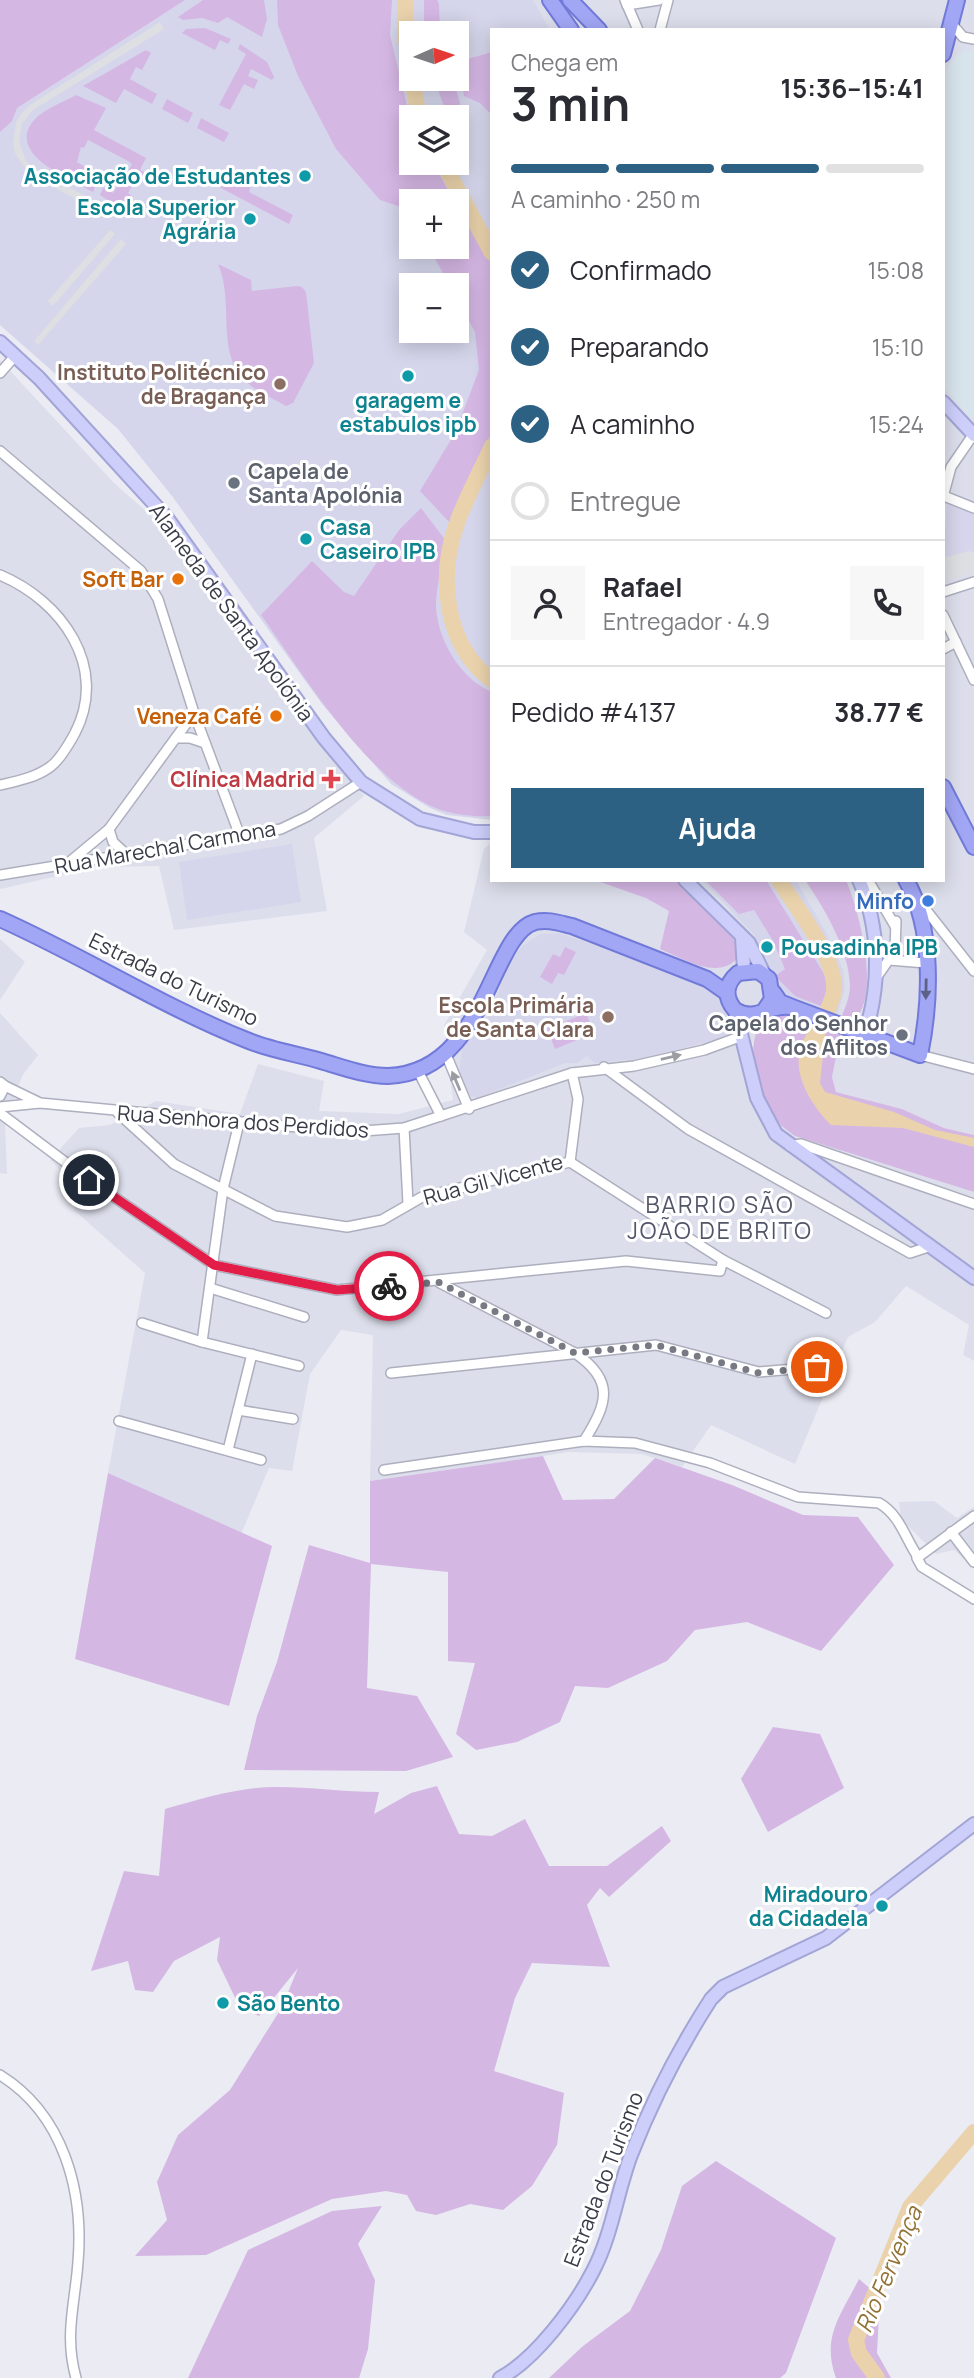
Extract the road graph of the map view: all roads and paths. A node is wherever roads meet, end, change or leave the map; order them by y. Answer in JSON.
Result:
{"nodes":[{"id":1,"x":550,"y":0,"type":"edge"},
{"id":2,"x":570,"y":0,"type":"edge"},
{"id":3,"x":659,"y":0,"type":"edge"},
{"id":4,"x":668,"y":0,"type":"edge"},
{"id":5,"x":951,"y":0,"type":"edge"},
{"id":6,"x":957,"y":0,"type":"edge"},
{"id":7,"x":626,"y":2,"type":"edge"},
{"id":8,"x":632,"y":19,"type":"junction"},
{"id":9,"x":570,"y":28,"type":"edge"},
{"id":10,"x":597,"y":28,"type":"edge"},
{"id":11,"x":632,"y":28,"type":"edge"},
{"id":12,"x":637,"y":28,"type":"edge"},
{"id":13,"x":661,"y":28,"type":"edge"},
{"id":14,"x":945,"y":34,"type":"edge"},
{"id":15,"x":974,"y":39,"type":"edge"},
{"id":16,"x":0,"y":342,"type":"edge"},
{"id":17,"x":15,"y":356,"type":"junction"},
{"id":18,"x":0,"y":373,"type":"edge"},
{"id":19,"x":945,"y":404,"type":"edge"},
{"id":20,"x":974,"y":435,"type":"edge"},
{"id":21,"x":0,"y":451,"type":"edge"},
{"id":22,"x":946,"y":475,"type":"edge"},
{"id":23,"x":945,"y":497,"type":"edge"},
{"id":24,"x":974,"y":508,"type":"edge"},
{"id":25,"x":0,"y":575,"type":"edge"},
{"id":26,"x":974,"y":582,"type":"edge"},
{"id":27,"x":945,"y":591,"type":"edge"},
{"id":28,"x":945,"y":619,"type":"edge"},
{"id":29,"x":956,"y":642,"type":"junction"},
{"id":30,"x":945,"y":648,"type":"edge"},
{"id":31,"x":974,"y":680,"type":"edge"},
{"id":32,"x":194,"y":713,"type":"junction"},
{"id":33,"x":176,"y":738,"type":"junction"},
{"id":34,"x":205,"y":743,"type":"junction"},
{"id":35,"x":361,"y":782,"type":"junction"},
{"id":36,"x":0,"y":785,"type":"edge"},
{"id":37,"x":945,"y":791,"type":"edge"},
{"id":38,"x":945,"y":807,"type":"edge"},
{"id":39,"x":109,"y":829,"type":"junction"},
{"id":40,"x":490,"y":832,"type":"edge"},
{"id":41,"x":240,"y":836,"type":"junction"},
{"id":42,"x":974,"y":847,"type":"edge"},
{"id":43,"x":127,"y":855,"type":"junction"},
{"id":44,"x":974,"y":861,"type":"edge"},
{"id":45,"x":66,"y":865,"type":"junction"},
{"id":46,"x":0,"y":875,"type":"edge"},
{"id":47,"x":687,"y":882,"type":"edge"},
{"id":48,"x":907,"y":882,"type":"edge"},
{"id":49,"x":860,"y":884,"type":"edge"},
{"id":50,"x":916,"y":898,"type":"junction"},
{"id":51,"x":0,"y":919,"type":"edge"},
{"id":52,"x":740,"y":934,"type":"junction"},
{"id":53,"x":889,"y":960,"type":"junction"},
{"id":54,"x":926,"y":963,"type":"junction"},
{"id":55,"x":974,"y":971,"type":"edge"},
{"id":56,"x":738,"y":974,"type":"junction"},
{"id":57,"x":764,"y":974,"type":"junction"},
{"id":58,"x":876,"y":978,"type":"junction"},
{"id":59,"x":707,"y":979,"type":"junction"},
{"id":60,"x":773,"y":992,"type":"junction"},
{"id":61,"x":727,"y":993,"type":"junction"},
{"id":62,"x":795,"y":1008,"type":"junction"},
{"id":63,"x":735,"y":1010,"type":"junction"},
{"id":64,"x":761,"y":1013,"type":"junction"},
{"id":65,"x":865,"y":1033,"type":"junction"},
{"id":66,"x":742,"y":1036,"type":"junction"},
{"id":67,"x":445,"y":1052,"type":"junction"},
{"id":68,"x":920,"y":1055,"type":"junction"},
{"id":69,"x":604,"y":1067,"type":"junction"},
{"id":70,"x":417,"y":1069,"type":"junction"},
{"id":71,"x":974,"y":1069,"type":"edge"},
{"id":72,"x":572,"y":1073,"type":"junction"},
{"id":73,"x":3,"y":1084,"type":"edge"},
{"id":74,"x":0,"y":1096,"type":"edge"},
{"id":75,"x":40,"y":1104,"type":"junction"},
{"id":76,"x":469,"y":1109,"type":"junction"},
{"id":77,"x":0,"y":1110,"type":"edge"},
{"id":78,"x":117,"y":1112,"type":"junction"},
{"id":79,"x":441,"y":1116,"type":"junction"},
{"id":80,"x":239,"y":1123,"type":"junction"},
{"id":81,"x":404,"y":1128,"type":"junction"},
{"id":82,"x":788,"y":1146,"type":"junction"},
{"id":83,"x":570,"y":1162,"type":"junction"},
{"id":84,"x":223,"y":1189,"type":"junction"},
{"id":85,"x":408,"y":1203,"type":"junction"},
{"id":86,"x":974,"y":1203,"type":"edge"},
{"id":87,"x":931,"y":1246,"type":"junction"},
{"id":88,"x":723,"y":1260,"type":"junction"},
{"id":89,"x":214,"y":1265,"type":"junction"},
{"id":90,"x":974,"y":1278,"type":"edge"},
{"id":91,"x":438,"y":1282,"type":"junction"},
{"id":92,"x":210,"y":1288,"type":"junction"},
{"id":93,"x":826,"y":1313,"type":"dead end"},
{"id":94,"x":304,"y":1317,"type":"dead end"},
{"id":95,"x":142,"y":1323,"type":"dead end"},
{"id":96,"x":202,"y":1342,"type":"junction"},
{"id":97,"x":575,"y":1353,"type":"junction"},
{"id":98,"x":252,"y":1354,"type":"junction"},
{"id":99,"x":299,"y":1366,"type":"dead end"},
{"id":100,"x":817,"y":1367,"type":"dead end"},
{"id":101,"x":391,"y":1373,"type":"dead end"},
{"id":102,"x":238,"y":1409,"type":"junction"},
{"id":103,"x":293,"y":1419,"type":"dead end"},
{"id":104,"x":119,"y":1421,"type":"dead end"},
{"id":105,"x":584,"y":1441,"type":"junction"},
{"id":106,"x":228,"y":1450,"type":"junction"},
{"id":107,"x":261,"y":1460,"type":"dead end"},
{"id":108,"x":384,"y":1470,"type":"dead end"},
{"id":109,"x":974,"y":1517,"type":"edge"},
{"id":110,"x":951,"y":1532,"type":"junction"},
{"id":111,"x":918,"y":1557,"type":"junction"},
{"id":112,"x":974,"y":1562,"type":"edge"},
{"id":113,"x":974,"y":1599,"type":"edge"},
{"id":114,"x":974,"y":1824,"type":"edge"},
{"id":115,"x":0,"y":2075,"type":"edge"},
{"id":116,"x":75,"y":2378,"type":"edge"},
{"id":117,"x":500,"y":2378,"type":"edge"}],
"edges":[{"from":1,"to":9,"type":"main road"},
{"from":2,"to":10,"type":"main road"},
{"from":3,"to":7,"type":"street"},
{"from":4,"to":13,"type":"street"},
{"from":5,"to":14,"type":"main road"},
{"from":6,"to":14,"type":"main road"},
{"from":7,"to":8,"type":"street"},
{"from":8,"to":11,"type":"street"},
{"from":8,"to":12,"type":"street"},
{"from":14,"to":15,"type":"street"},
{"from":14,"to":15,"type":"street"},
{"from":16,"to":17,"type":"street","name":"Alameda de Santa Apolónia"},
{"from":17,"to":18,"type":"street"},
{"from":17,"to":35,"type":"street","name":"Alameda de Santa Apolónia"},
{"from":19,"to":20,"type":"street"},
{"from":20,"to":22,"type":"street"},
{"from":21,"to":32,"type":"street"},
{"from":23,"to":24,"type":"street"},
{"from":25,"to":36,"type":"street"},
{"from":26,"to":27,"type":"street"},
{"from":28,"to":29,"type":"street"},
{"from":29,"to":30,"type":"street"},
{"from":29,"to":31,"type":"street"},
{"from":32,"to":33,"type":"street"},
{"from":32,"to":34,"type":"street"},
{"from":33,"to":34,"type":"street"},
{"from":33,"to":39,"type":"street"},
{"from":34,"to":41,"type":"street"},
{"from":35,"to":40,"type":"street","name":"Alameda de Santa Apolónia"},
{"from":35,"to":41,"type":"street","name":"Rua Marechal Carmona"},
{"from":37,"to":42,"type":"main road"},
{"from":38,"to":44,"type":"main road"},
{"from":39,"to":43,"type":"street"},
{"from":39,"to":45,"type":"street"},
{"from":41,"to":43,"type":"street","name":"Rua Marechal Carmona"},
{"from":43,"to":45,"type":"street","name":"Rua Marechal Carmona"},
{"from":45,"to":46,"type":"street","name":"Rua Marechal Carmona"},
{"from":47,"to":52,"type":"street"},
{"from":48,"to":50,"type":"main road"},
{"from":49,"to":53,"type":"street"},
{"from":49,"to":58,"type":"street"},
{"from":50,"to":54,"type":"main road"},
{"from":50,"to":55,"type":"street"},
{"from":51,"to":70,"type":"main road","name":"Estrada do Turismo"},
{"from":52,"to":56,"type":"street"},
{"from":52,"to":57,"type":"street"},
{"from":53,"to":54,"type":"street"},
{"from":53,"to":58,"type":"street"},
{"from":54,"to":68,"type":"main road","one_way":true},
{"from":56,"to":57,"type":"main road"},
{"from":56,"to":59,"type":"main road","name":"Estrada do Turismo"},
{"from":56,"to":61,"type":"main road"},
{"from":57,"to":60,"type":"main road"},
{"from":58,"to":65,"type":"street"},
{"from":59,"to":61,"type":"main road","name":"Estrada do Turismo"},
{"from":59,"to":67,"type":"main road","name":"Estrada do Turismo"},
{"from":60,"to":62,"type":"main road"},
{"from":60,"to":64,"type":"main road"},
{"from":61,"to":63,"type":"main road"},
{"from":62,"to":64,"type":"main road"},
{"from":62,"to":65,"type":"main road"},
{"from":63,"to":64,"type":"main road"},
{"from":63,"to":66,"type":"street"},
{"from":64,"to":66,"type":"street"},
{"from":65,"to":68,"type":"main road"},
{"from":69,"to":66,"type":"street","name":"Rua Senhora dos Perdidos","one_way":true},
{"from":66,"to":82,"type":"street"},
{"from":67,"to":70,"type":"main road","name":"Estrada do Turismo"},
{"from":76,"to":67,"type":"street","one_way":true},
{"from":68,"to":71,"type":"street"},
{"from":69,"to":72,"type":"street","name":"Rua Senhora dos Perdidos"},
{"from":69,"to":87,"type":"street"},
{"from":70,"to":79,"type":"street"},
{"from":72,"to":76,"type":"street","name":"Rua Senhora dos Perdidos"},
{"from":72,"to":83,"type":"street","name":"Rua Gil Vicente"},
{"from":73,"to":74,"type":"street"},
{"from":73,"to":75,"type":"street"},
{"from":75,"to":77,"type":"street","name":"Rua Senhora dos Perdidos"},
{"from":75,"to":78,"type":"street","name":"Rua Senhora dos Perdidos"},
{"from":76,"to":79,"type":"street","name":"Rua Senhora dos Perdidos"},
{"from":77,"to":89,"type":"street"},
{"from":78,"to":80,"type":"street","name":"Rua Senhora dos Perdidos"},
{"from":78,"to":84,"type":"street","name":"Rua Gil Vicente"},
{"from":79,"to":81,"type":"street","name":"Rua Senhora dos Perdidos"},
{"from":80,"to":81,"type":"street","name":"Rua Senhora dos Perdidos"},
{"from":80,"to":84,"type":"street"},
{"from":81,"to":85,"type":"street"},
{"from":82,"to":86,"type":"street"},
{"from":82,"to":87,"type":"street"},
{"from":83,"to":85,"type":"street","name":"Rua Gil Vicente"},
{"from":83,"to":88,"type":"street"},
{"from":84,"to":85,"type":"street","name":"Rua Gil Vicente"},
{"from":84,"to":89,"type":"street"},
{"from":87,"to":90,"type":"street"},
{"from":88,"to":91,"type":"street"},
{"from":88,"to":93,"type":"street"},
{"from":89,"to":91,"type":"street"},
{"from":89,"to":92,"type":"street"},
{"from":91,"to":97,"type":"street"},
{"from":92,"to":94,"type":"street"},
{"from":92,"to":96,"type":"street"},
{"from":95,"to":96,"type":"street"},
{"from":96,"to":98,"type":"street"},
{"from":97,"to":100,"type":"street"},
{"from":97,"to":101,"type":"street"},
{"from":97,"to":105,"type":"street"},
{"from":98,"to":99,"type":"street"},
{"from":98,"to":102,"type":"street"},
{"from":102,"to":103,"type":"street"},
{"from":102,"to":106,"type":"street"},
{"from":104,"to":106,"type":"street"},
{"from":105,"to":108,"type":"street"},
{"from":105,"to":111,"type":"street"},
{"from":106,"to":107,"type":"street"},
{"from":109,"to":110,"type":"street"},
{"from":110,"to":111,"type":"street"},
{"from":110,"to":112,"type":"street"},
{"from":111,"to":113,"type":"street"},
{"from":114,"to":117,"type":"street","name":"Estrada do Turismo"},
{"from":115,"to":116,"type":"street"}]}
